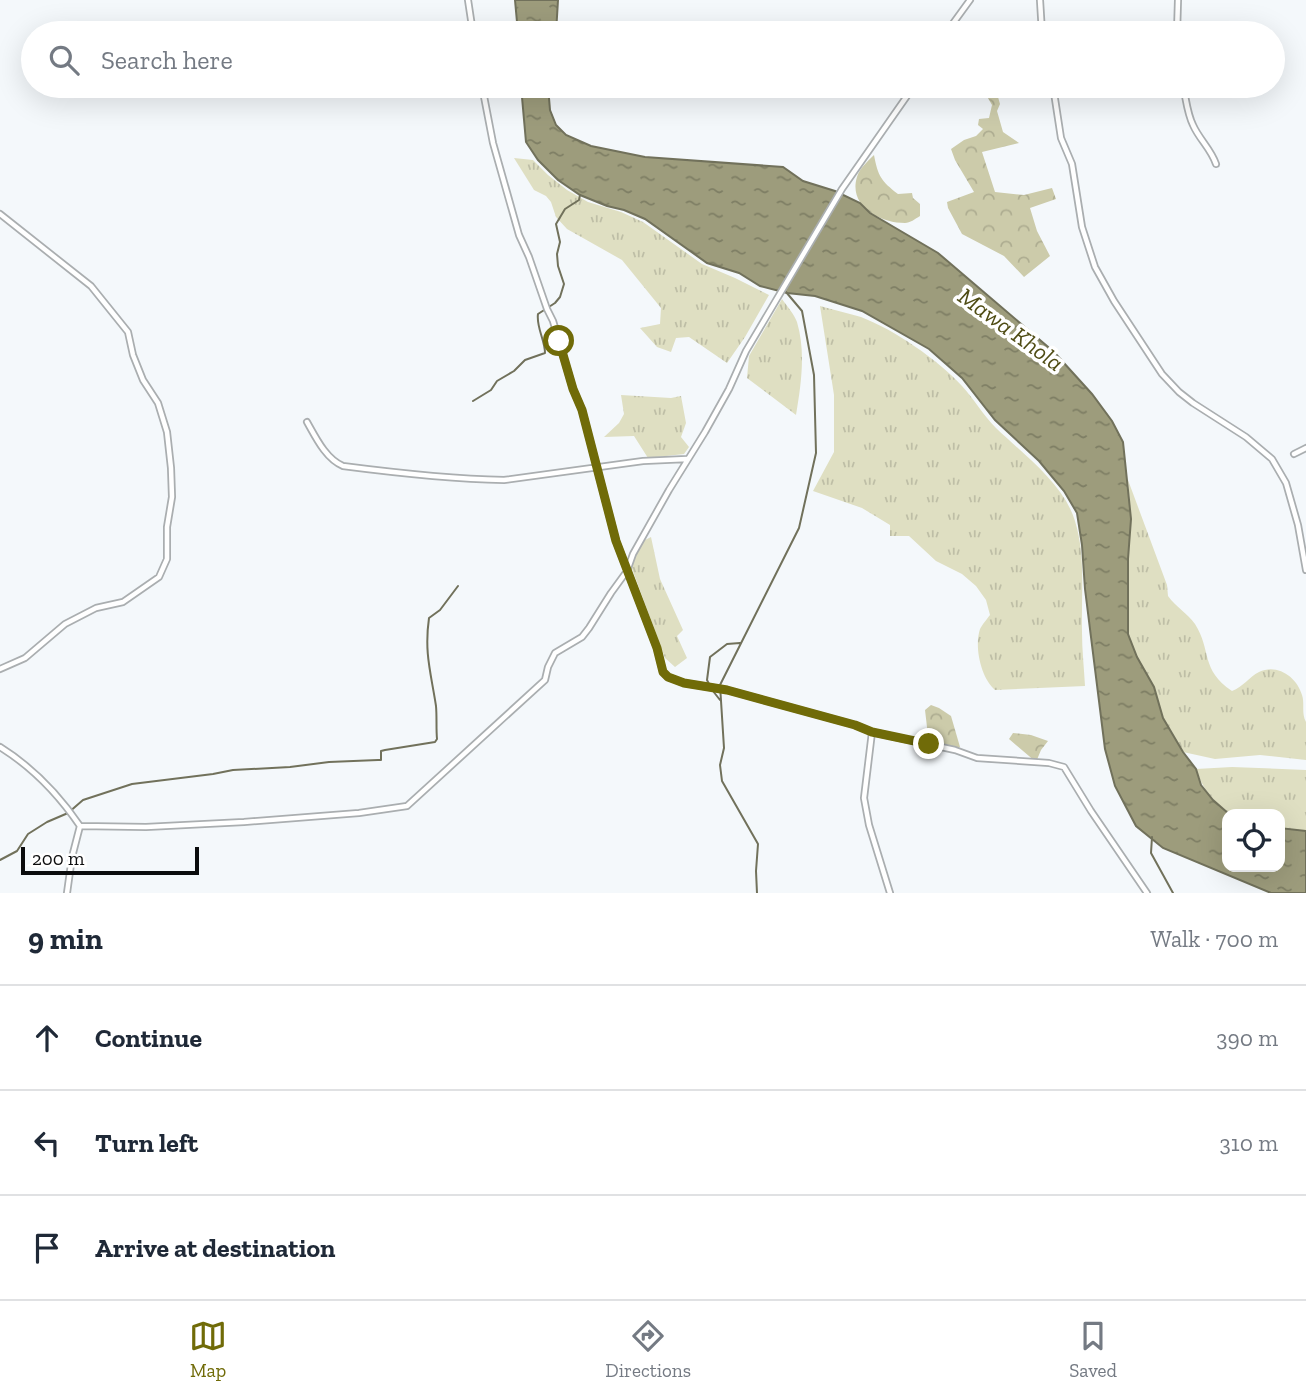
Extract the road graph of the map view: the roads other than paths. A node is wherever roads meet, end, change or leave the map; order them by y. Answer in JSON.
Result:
{"nodes":[{"id":1,"x":468,"y":0,"type":"edge"},
{"id":2,"x":970,"y":0,"type":"edge"},
{"id":3,"x":1040,"y":0,"type":"edge"},
{"id":4,"x":1178,"y":0,"type":"edge"},
{"id":5,"x":471,"y":21,"type":"edge"},
{"id":6,"x":955,"y":21,"type":"edge"},
{"id":7,"x":1041,"y":21,"type":"edge"},
{"id":8,"x":1177,"y":21,"type":"edge"},
{"id":9,"x":484,"y":98,"type":"edge"},
{"id":10,"x":906,"y":98,"type":"edge"},
{"id":11,"x":1055,"y":98,"type":"edge"},
{"id":12,"x":1186,"y":98,"type":"edge"},
{"id":13,"x":1216,"y":163,"type":"dead end"},
{"id":14,"x":0,"y":214,"type":"edge"},
{"id":15,"x":307,"y":422,"type":"dead end"},
{"id":16,"x":1306,"y":448,"type":"edge"},
{"id":17,"x":1294,"y":454,"type":"dead end"},
{"id":18,"x":687,"y":459,"type":"junction"},
{"id":19,"x":598,"y":467,"type":"junction"},
{"id":20,"x":628,"y":570,"type":"junction"},
{"id":21,"x":1306,"y":570,"type":"edge"},
{"id":22,"x":0,"y":669,"type":"edge"},
{"id":23,"x":872,"y":732,"type":"junction"},
{"id":24,"x":0,"y":747,"type":"edge"},
{"id":25,"x":80,"y":826,"type":"junction"},
{"id":26,"x":67,"y":893,"type":"edge"},
{"id":27,"x":890,"y":893,"type":"edge"},
{"id":28,"x":1147,"y":893,"type":"edge"}],
"edges":[{"from":1,"to":5,"type":"street"},
{"from":2,"to":6,"type":"street"},
{"from":3,"to":7,"type":"street"},
{"from":4,"to":8,"type":"street"},
{"from":9,"to":19,"type":"street"},
{"from":10,"to":18,"type":"street"},
{"from":11,"to":21,"type":"street"},
{"from":12,"to":13,"type":"street"},
{"from":14,"to":22,"type":"street"},
{"from":15,"to":19,"type":"street"},
{"from":16,"to":17,"type":"street"},
{"from":18,"to":19,"type":"street"},
{"from":18,"to":20,"type":"street"},
{"from":19,"to":20,"type":"street"},
{"from":20,"to":23,"type":"street"},
{"from":20,"to":25,"type":"street"},
{"from":23,"to":27,"type":"street"},
{"from":23,"to":28,"type":"street"},
{"from":24,"to":25,"type":"street"},
{"from":25,"to":26,"type":"street"}]}
